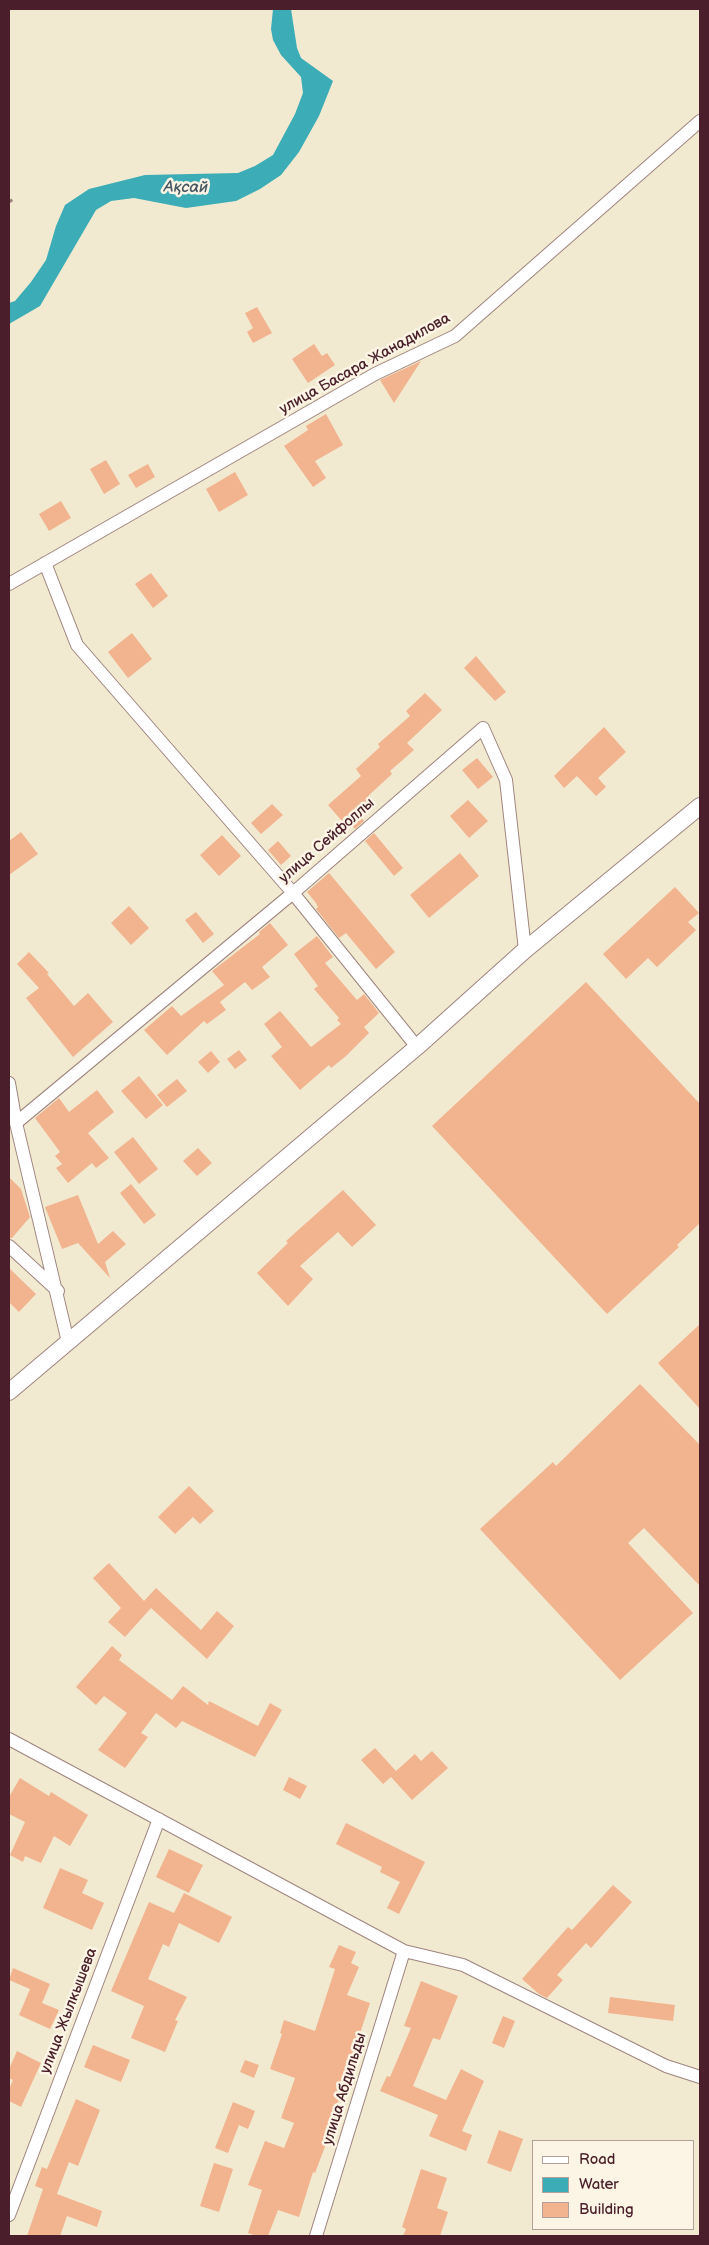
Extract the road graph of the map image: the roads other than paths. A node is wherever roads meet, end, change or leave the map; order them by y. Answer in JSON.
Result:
{"nodes":[{"id":1,"x":700,"y":121,"type":"edge"},
{"id":2,"x":45,"y":563,"type":"junction"},
{"id":3,"x":9,"y":584,"type":"edge"},
{"id":4,"x":700,"y":806,"type":"edge"},
{"id":5,"x":293,"y":893,"type":"junction"},
{"id":6,"x":525,"y":950,"type":"junction"},
{"id":7,"x":417,"y":1047,"type":"junction"},
{"id":8,"x":9,"y":1083,"type":"edge"},
{"id":9,"x":16,"y":1123,"type":"junction"},
{"id":10,"x":9,"y":1246,"type":"edge"},
{"id":11,"x":58,"y":1291,"type":"junction"},
{"id":12,"x":68,"y":1342,"type":"junction"},
{"id":13,"x":9,"y":1392,"type":"edge"},
{"id":14,"x":9,"y":1739,"type":"edge"},
{"id":15,"x":159,"y":1820,"type":"junction"},
{"id":16,"x":404,"y":1951,"type":"junction"},
{"id":17,"x":700,"y":2077,"type":"edge"},
{"id":18,"x":9,"y":2215,"type":"edge"},
{"id":19,"x":316,"y":2236,"type":"edge"}],
"edges":[{"from":1,"to":2,"type":"street","name":"улица Басара Жанадилова"},
{"from":2,"to":3,"type":"street","name":"улица Басара Жанадилова"},
{"from":2,"to":5,"type":"street"},
{"from":4,"to":6,"type":"street"},
{"from":5,"to":6,"type":"street","name":"улица Сейфоллы"},
{"from":5,"to":7,"type":"street"},
{"from":5,"to":9,"type":"street","name":"улица Сейфоллы"},
{"from":6,"to":7,"type":"street"},
{"from":7,"to":12,"type":"street"},
{"from":8,"to":9,"type":"street"},
{"from":9,"to":11,"type":"street"},
{"from":10,"to":11,"type":"street"},
{"from":11,"to":12,"type":"street"},
{"from":12,"to":13,"type":"street"},
{"from":14,"to":15,"type":"street"},
{"from":15,"to":16,"type":"street"},
{"from":15,"to":18,"type":"street","name":"улица Жылкышева"},
{"from":16,"to":17,"type":"street"},
{"from":16,"to":19,"type":"street","name":"улица Абдильды"}]}
